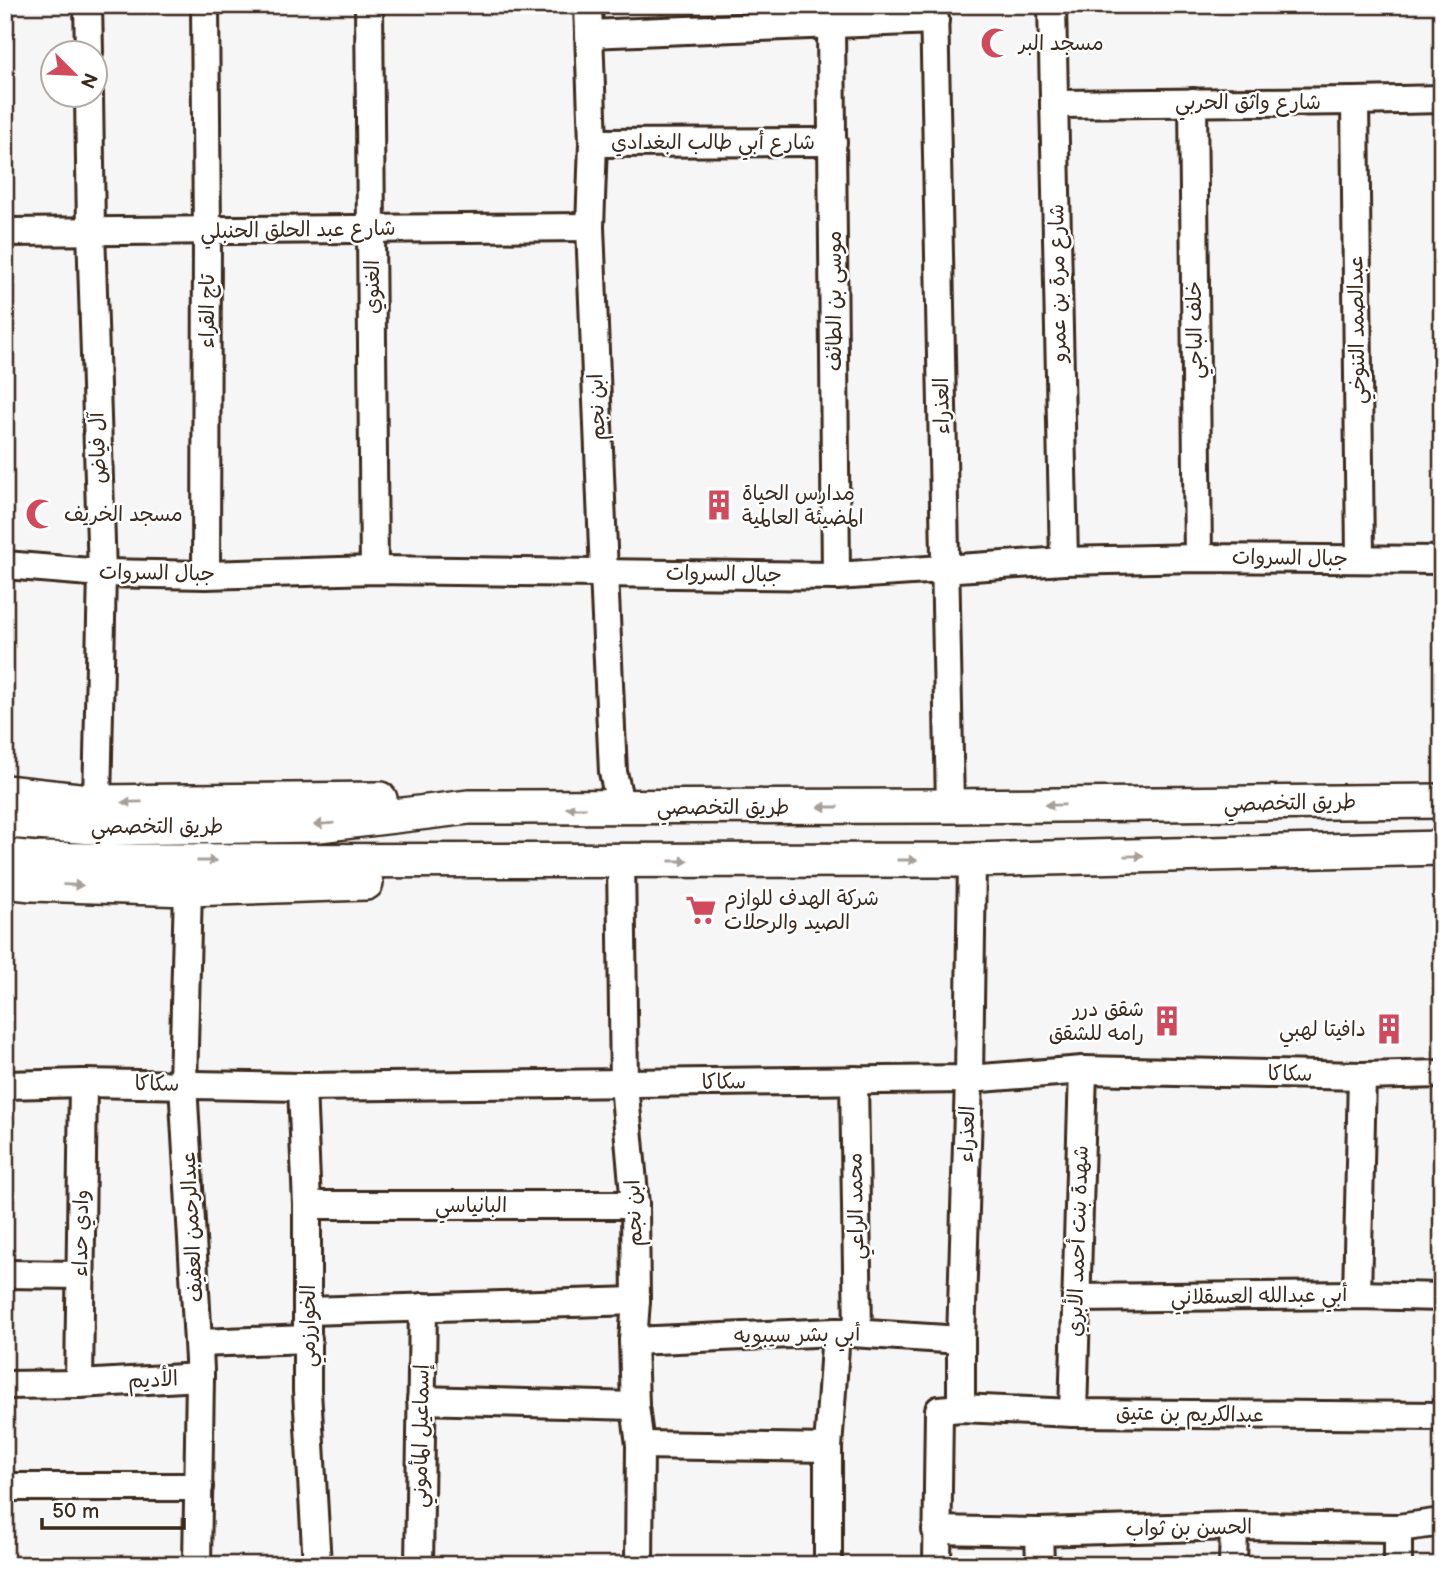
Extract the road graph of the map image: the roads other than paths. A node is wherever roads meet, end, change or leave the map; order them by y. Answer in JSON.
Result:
{"nodes":[{"id":1,"x":88,"y":5,"type":"edge"},
{"id":2,"x":205,"y":5,"type":"edge"},
{"id":3,"x":369,"y":5,"type":"edge"},
{"id":4,"x":588,"y":5,"type":"edge"},
{"id":5,"x":1052,"y":5,"type":"edge"},
{"id":6,"x":934,"y":13,"type":"edge"},
{"id":7,"x":801,"y":15,"type":"edge"},
{"id":8,"x":831,"y":25,"type":"junction"},
{"id":9,"x":589,"y":33,"type":"junction"},
{"id":10,"x":89,"y":38,"type":"edge"},
{"id":11,"x":1442,"y":99,"type":"edge"},
{"id":12,"x":1355,"y":101,"type":"junction"},
{"id":13,"x":1192,"y":102,"type":"junction"},
{"id":14,"x":1054,"y":104,"type":"junction"},
{"id":15,"x":89,"y":108,"type":"edge"},
{"id":16,"x":593,"y":142,"type":"junction"},
{"id":17,"x":833,"y":142,"type":"junction"},
{"id":18,"x":590,"y":227,"type":"junction"},
{"id":19,"x":372,"y":229,"type":"junction"},
{"id":20,"x":91,"y":230,"type":"junction"},
{"id":21,"x":207,"y":231,"type":"junction"},
{"id":22,"x":5,"y":232,"type":"edge"},
{"id":23,"x":1198,"y":558,"type":"junction"},
{"id":24,"x":1360,"y":559,"type":"junction"},
{"id":25,"x":1064,"y":561,"type":"junction"},
{"id":26,"x":1442,"y":561,"type":"edge"},
{"id":27,"x":5,"y":565,"type":"edge"},
{"id":28,"x":946,"y":569,"type":"junction"},
{"id":29,"x":374,"y":570,"type":"junction"},
{"id":30,"x":102,"y":573,"type":"junction"},
{"id":31,"x":604,"y":573,"type":"junction"},
{"id":32,"x":206,"y":575,"type":"junction"},
{"id":33,"x":836,"y":576,"type":"junction"},
{"id":34,"x":5,"y":792,"type":"edge"},
{"id":35,"x":97,"y":802,"type":"junction"},
{"id":36,"x":1442,"y":802,"type":"edge"},
{"id":37,"x":950,"y":806,"type":"junction"},
{"id":38,"x":469,"y":807,"type":"junction"},
{"id":39,"x":621,"y":808,"type":"junction"},
{"id":40,"x":5,"y":821,"type":"edge"},
{"id":41,"x":1442,"y":848,"type":"edge"},
{"id":42,"x":5,"y":856,"type":"edge"},
{"id":43,"x":972,"y":860,"type":"junction"},
{"id":44,"x":621,"y":861,"type":"junction"},
{"id":45,"x":5,"y":881,"type":"edge"},
{"id":46,"x":188,"y":889,"type":"junction"},
{"id":47,"x":1083,"y":1070,"type":"junction"},
{"id":48,"x":1442,"y":1074,"type":"edge"},
{"id":49,"x":1362,"y":1076,"type":"junction"},
{"id":50,"x":969,"y":1079,"type":"junction"},
{"id":51,"x":854,"y":1080,"type":"junction"},
{"id":52,"x":83,"y":1083,"type":"junction"},
{"id":53,"x":183,"y":1084,"type":"junction"},
{"id":54,"x":624,"y":1084,"type":"junction"},
{"id":55,"x":5,"y":1085,"type":"edge"},
{"id":56,"x":302,"y":1087,"type":"junction"},
{"id":57,"x":307,"y":1205,"type":"junction"},
{"id":58,"x":635,"y":1205,"type":"junction"},
{"id":59,"x":5,"y":1274,"type":"edge"},
{"id":60,"x":80,"y":1275,"type":"junction"},
{"id":61,"x":1357,"y":1295,"type":"junction"},
{"id":62,"x":1442,"y":1297,"type":"edge"},
{"id":63,"x":1076,"y":1298,"type":"junction"},
{"id":64,"x":636,"y":1301,"type":"junction"},
{"id":65,"x":423,"y":1307,"type":"junction"},
{"id":66,"x":308,"y":1311,"type":"junction"},
{"id":67,"x":847,"y":1332,"type":"junction"},
{"id":68,"x":308,"y":1339,"type":"junction"},
{"id":69,"x":961,"y":1340,"type":"junction"},
{"id":70,"x":633,"y":1341,"type":"junction"},
{"id":71,"x":200,"y":1377,"type":"junction"},
{"id":72,"x":79,"y":1384,"type":"junction"},
{"id":73,"x":5,"y":1385,"type":"edge"},
{"id":74,"x":421,"y":1400,"type":"junction"},
{"id":75,"x":635,"y":1406,"type":"junction"},
{"id":76,"x":950,"y":1409,"type":"junction"},
{"id":77,"x":1073,"y":1413,"type":"junction"},
{"id":78,"x":1442,"y":1416,"type":"edge"},
{"id":79,"x":640,"y":1445,"type":"junction"},
{"id":80,"x":828,"y":1448,"type":"junction"},
{"id":81,"x":5,"y":1487,"type":"edge"},
{"id":82,"x":200,"y":1488,"type":"junction"},
{"id":83,"x":1442,"y":1522,"type":"edge"},
{"id":84,"x":1234,"y":1526,"type":"junction"},
{"id":85,"x":1398,"y":1528,"type":"junction"},
{"id":86,"x":936,"y":1530,"type":"junction"},
{"id":87,"x":1040,"y":1532,"type":"junction"},
{"id":88,"x":197,"y":1565,"type":"edge"},
{"id":89,"x":317,"y":1565,"type":"edge"},
{"id":90,"x":419,"y":1565,"type":"edge"},
{"id":91,"x":639,"y":1565,"type":"edge"},
{"id":92,"x":828,"y":1565,"type":"edge"},
{"id":93,"x":937,"y":1565,"type":"edge"},
{"id":94,"x":1040,"y":1565,"type":"edge"},
{"id":95,"x":1233,"y":1565,"type":"edge"},
{"id":96,"x":1398,"y":1565,"type":"edge"}],
"edges":[{"from":1,"to":10,"type":"street"},
{"from":2,"to":21,"type":"street","name":"تاج القراء"},
{"from":3,"to":19,"type":"street","name":"الغنوي"},
{"from":4,"to":9,"type":"street","name":"ابن نجم"},
{"from":5,"to":14,"type":"street","name":"شارع مرة بن عمرو"},
{"from":6,"to":8,"type":"street"},
{"from":6,"to":28,"type":"street","name":"العذراء"},
{"from":7,"to":8,"type":"street"},
{"from":7,"to":9,"type":"street"},
{"from":8,"to":17,"type":"street","name":"موسى بن الطائف"},
{"from":9,"to":16,"type":"street","name":"ابن نجم"},
{"from":11,"to":12,"type":"street","name":"شارع واثق الحربي"},
{"from":12,"to":13,"type":"street","name":"شارع واثق الحربي"},
{"from":12,"to":24,"type":"street","name":"عبدالصمد التنوخي"},
{"from":13,"to":14,"type":"street","name":"شارع واثق الحربي"},
{"from":13,"to":23,"type":"street","name":"خلف الباجي"},
{"from":14,"to":25,"type":"street","name":"شارع مرة بن عمرو"},
{"from":15,"to":20,"type":"street","name":"آل فياض"},
{"from":16,"to":17,"type":"street","name":"شارع أبي طالب البغدادي"},
{"from":16,"to":18,"type":"street","name":"ابن نجم"},
{"from":17,"to":33,"type":"street","name":"موسى بن الطائف"},
{"from":18,"to":19,"type":"street","name":"شارع عبد الحلق الحنبلي"},
{"from":18,"to":31,"type":"street","name":"ابن نجم"},
{"from":19,"to":21,"type":"street","name":"شارع عبد الحلق الحنبلي"},
{"from":19,"to":29,"type":"street","name":"الغنوي"},
{"from":20,"to":21,"type":"street","name":"شارع عبد الحلق الحنبلي"},
{"from":20,"to":22,"type":"street","name":"شارع عبد الحلق الحنبلي"},
{"from":20,"to":30,"type":"street","name":"آل فياض"},
{"from":21,"to":32,"type":"street","name":"تاج القراء"},
{"from":23,"to":24,"type":"street","name":"جبال السروات"},
{"from":23,"to":25,"type":"street","name":"جبال السروات"},
{"from":24,"to":26,"type":"street","name":"جبال السروات"},
{"from":25,"to":28,"type":"street","name":"جبال السروات"},
{"from":27,"to":30,"type":"street","name":"جبال السروات"},
{"from":28,"to":33,"type":"street","name":"جبال السروات"},
{"from":28,"to":37,"type":"street","name":"العذراء"},
{"from":29,"to":31,"type":"street","name":"جبال السروات"},
{"from":29,"to":32,"type":"street","name":"جبال السروات"},
{"from":30,"to":32,"type":"street","name":"جبال السروات"},
{"from":30,"to":35,"type":"street","name":"آل فياض"},
{"from":31,"to":33,"type":"street","name":"جبال السروات"},
{"from":31,"to":39,"type":"street","name":"ابن نجم"},
{"from":34,"to":35,"type":"main road"},
{"from":38,"to":35,"type":"main road","one_way":true},
{"from":36,"to":37,"type":"main road","name":"طريق التخصصي","one_way":true},
{"from":37,"to":39,"type":"main road","name":"طريق التخصصي","one_way":true},
{"from":39,"to":38,"type":"main road","name":"طريق التخصصي","one_way":true},
{"from":38,"to":40,"type":"main road","name":"طريق التخصصي","one_way":true},
{"from":43,"to":41,"type":"main road","name":"طريق التخصصي","one_way":true},
{"from":42,"to":44,"type":"main road","name":"طريق التخصصي","one_way":true},
{"from":44,"to":43,"type":"main road","name":"طريق التخصصي","one_way":true},
{"from":43,"to":50,"type":"street","name":"العذراء"},
{"from":44,"to":46,"type":"main road"},
{"from":44,"to":54,"type":"street","name":"ابن نجم"},
{"from":45,"to":46,"type":"main road","one_way":true},
{"from":46,"to":53,"type":"street","name":"عبدالرحمن العفيف"},
{"from":47,"to":49,"type":"street","name":"سكاكا"},
{"from":47,"to":50,"type":"street","name":"سكاكا"},
{"from":47,"to":63,"type":"street","name":"شهدة بنت أحمد الأبري"},
{"from":48,"to":49,"type":"street","name":"سكاكا"},
{"from":49,"to":61,"type":"street"},
{"from":50,"to":51,"type":"street","name":"سكاكا"},
{"from":50,"to":69,"type":"street","name":"العذراء"},
{"from":51,"to":54,"type":"street","name":"سكاكا"},
{"from":51,"to":67,"type":"street","name":"محمد الراعي"},
{"from":52,"to":53,"type":"street","name":"سكاكا"},
{"from":52,"to":55,"type":"street","name":"سكاكا"},
{"from":52,"to":60,"type":"street","name":"وادي حداء"},
{"from":53,"to":56,"type":"street","name":"سكاكا"},
{"from":53,"to":71,"type":"street","name":"عبدالرحمن العفيف"},
{"from":54,"to":56,"type":"street","name":"سكاكا"},
{"from":54,"to":58,"type":"street","name":"ابن نجم"},
{"from":56,"to":57,"type":"street","name":"الخوارزمي"},
{"from":57,"to":58,"type":"street","name":"البانياسي"},
{"from":57,"to":66,"type":"street","name":"الخوارزمي"},
{"from":58,"to":64,"type":"street","name":"ابن نجم"},
{"from":59,"to":60,"type":"street"},
{"from":60,"to":72,"type":"street","name":"وادي حداء"},
{"from":61,"to":62,"type":"street","name":"أبي عبدالله العسقلاني"},
{"from":61,"to":63,"type":"street","name":"أبي عبدالله العسقلاني"},
{"from":63,"to":77,"type":"street","name":"شهدة بنت أحمد الأبري"},
{"from":64,"to":65,"type":"street"},
{"from":64,"to":70,"type":"street","name":"ابن نجم"},
{"from":65,"to":66,"type":"street"},
{"from":65,"to":74,"type":"street","name":"إسماعيل المأموني"},
{"from":66,"to":68,"type":"street","name":"الخوارزمي"},
{"from":67,"to":69,"type":"street","name":"أبي بشر سيبويه"},
{"from":67,"to":70,"type":"street","name":"أبي بشر سيبويه"},
{"from":67,"to":80,"type":"street","name":"محمد الراعي"},
{"from":68,"to":71,"type":"street","name":"الأديم"},
{"from":68,"to":89,"type":"street","name":"الخوارزمي"},
{"from":69,"to":76,"type":"street","name":"العذراء"},
{"from":70,"to":75,"type":"street","name":"ابن نجم"},
{"from":71,"to":72,"type":"street","name":"الأديم"},
{"from":71,"to":82,"type":"street","name":"عبدالرحمن العفيف"},
{"from":72,"to":73,"type":"street","name":"الأديم"},
{"from":74,"to":75,"type":"street"},
{"from":74,"to":90,"type":"street","name":"إسماعيل المأموني"},
{"from":75,"to":79,"type":"street","name":"ابن نجم"},
{"from":76,"to":77,"type":"street","name":"عبدالكريم بن عتيق"},
{"from":76,"to":86,"type":"street","name":"العذراء"},
{"from":77,"to":78,"type":"street","name":"عبدالكريم بن عتيق"},
{"from":79,"to":80,"type":"street"},
{"from":79,"to":91,"type":"street","name":"ابن نجم"},
{"from":80,"to":92,"type":"street","name":"محمد الراعي"},
{"from":81,"to":82,"type":"street"},
{"from":82,"to":88,"type":"street","name":"عبدالرحمن العفيف"},
{"from":83,"to":85,"type":"street","name":"الحسن بن ثواب"},
{"from":84,"to":85,"type":"street","name":"الحسن بن ثواب"},
{"from":84,"to":87,"type":"street","name":"الحسن بن ثواب"},
{"from":84,"to":95,"type":"street"},
{"from":85,"to":96,"type":"street"},
{"from":86,"to":87,"type":"street","name":"الحسن بن ثواب"},
{"from":86,"to":93,"type":"street","name":"العذراء"},
{"from":87,"to":94,"type":"street"}]}
